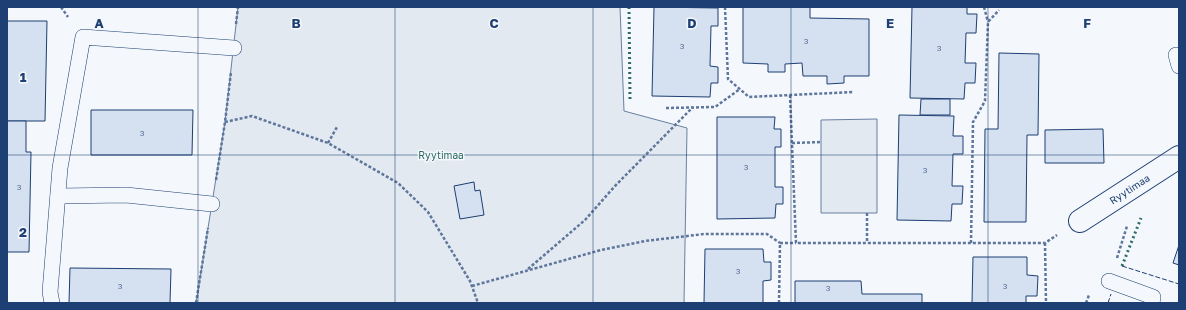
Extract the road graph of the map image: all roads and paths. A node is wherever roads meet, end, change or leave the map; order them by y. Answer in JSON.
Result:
{"nodes":[{"id":1,"x":238,"y":7,"type":"edge"},
{"id":2,"x":725,"y":7,"type":"edge"},
{"id":3,"x":984,"y":7,"type":"edge"},
{"id":4,"x":999,"y":10,"type":"dead end"},
{"id":5,"x":988,"y":22,"type":"junction"},
{"id":6,"x":234,"y":48,"type":"junction"},
{"id":7,"x":740,"y":89,"type":"junction"},
{"id":8,"x":852,"y":92,"type":"dead end"},
{"id":9,"x":790,"y":95,"type":"junction"},
{"id":10,"x":693,"y":107,"type":"junction"},
{"id":11,"x":666,"y":108,"type":"dead end"},
{"id":12,"x":225,"y":122,"type":"junction"},
{"id":13,"x":337,"y":127,"type":"dead end"},
{"id":14,"x":821,"y":142,"type":"dead end"},
{"id":15,"x":328,"y":143,"type":"junction"},
{"id":16,"x":792,"y":143,"type":"junction"},
{"id":17,"x":1179,"y":157,"type":"edge"},
{"id":18,"x":58,"y":196,"type":"junction"},
{"id":19,"x":212,"y":204,"type":"junction"},
{"id":20,"x":867,"y":213,"type":"dead end"},
{"id":21,"x":1080,"y":221,"type":"joint"},
{"id":22,"x":1127,"y":225,"type":"dead end"},
{"id":23,"x":780,"y":243,"type":"junction"},
{"id":24,"x":796,"y":243,"type":"junction"},
{"id":25,"x":868,"y":243,"type":"junction"},
{"id":26,"x":971,"y":243,"type":"junction"},
{"id":27,"x":1045,"y":243,"type":"junction"},
{"id":28,"x":526,"y":270,"type":"junction"},
{"id":29,"x":1109,"y":281,"type":"junction"},
{"id":30,"x":472,"y":286,"type":"junction"},
{"id":31,"x":1087,"y":300,"type":"dead end"},
{"id":32,"x":52,"y":303,"type":"edge"},
{"id":33,"x":196,"y":303,"type":"edge"},
{"id":34,"x":478,"y":303,"type":"edge"},
{"id":35,"x":779,"y":303,"type":"edge"},
{"id":36,"x":1046,"y":303,"type":"edge"},
{"id":37,"x":1152,"y":303,"type":"edge"}],
"edges":[{"from":1,"to":6,"type":"path"},
{"from":2,"to":7,"type":"path"},
{"from":3,"to":5,"type":"path"},
{"from":4,"to":5,"type":"path"},
{"from":5,"to":26,"type":"path"},
{"from":6,"to":12,"type":"path"},
{"from":6,"to":18,"type":"lane"},
{"from":7,"to":9,"type":"path"},
{"from":7,"to":10,"type":"path"},
{"from":8,"to":9,"type":"path"},
{"from":9,"to":16,"type":"path"},
{"from":10,"to":11,"type":"path"},
{"from":10,"to":28,"type":"path"},
{"from":12,"to":15,"type":"path"},
{"from":12,"to":19,"type":"path"},
{"from":13,"to":15,"type":"path"},
{"from":14,"to":16,"type":"path"},
{"from":15,"to":30,"type":"path"},
{"from":16,"to":24,"type":"path"},
{"from":17,"to":21,"type":"street","name":"Ryytimaa"},
{"from":18,"to":19,"type":"lane"},
{"from":18,"to":32,"type":"lane"},
{"from":19,"to":33,"type":"path"},
{"from":20,"to":25,"type":"path"},
{"from":21,"to":27,"type":"path"},
{"from":22,"to":29,"type":"path"},
{"from":23,"to":24,"type":"path"},
{"from":23,"to":28,"type":"path"},
{"from":23,"to":35,"type":"path"},
{"from":24,"to":25,"type":"path"},
{"from":25,"to":26,"type":"path"},
{"from":26,"to":27,"type":"path"},
{"from":27,"to":36,"type":"path"},
{"from":28,"to":30,"type":"path"},
{"from":29,"to":31,"type":"path"},
{"from":29,"to":37,"type":"lane"},
{"from":30,"to":34,"type":"path"}]}
